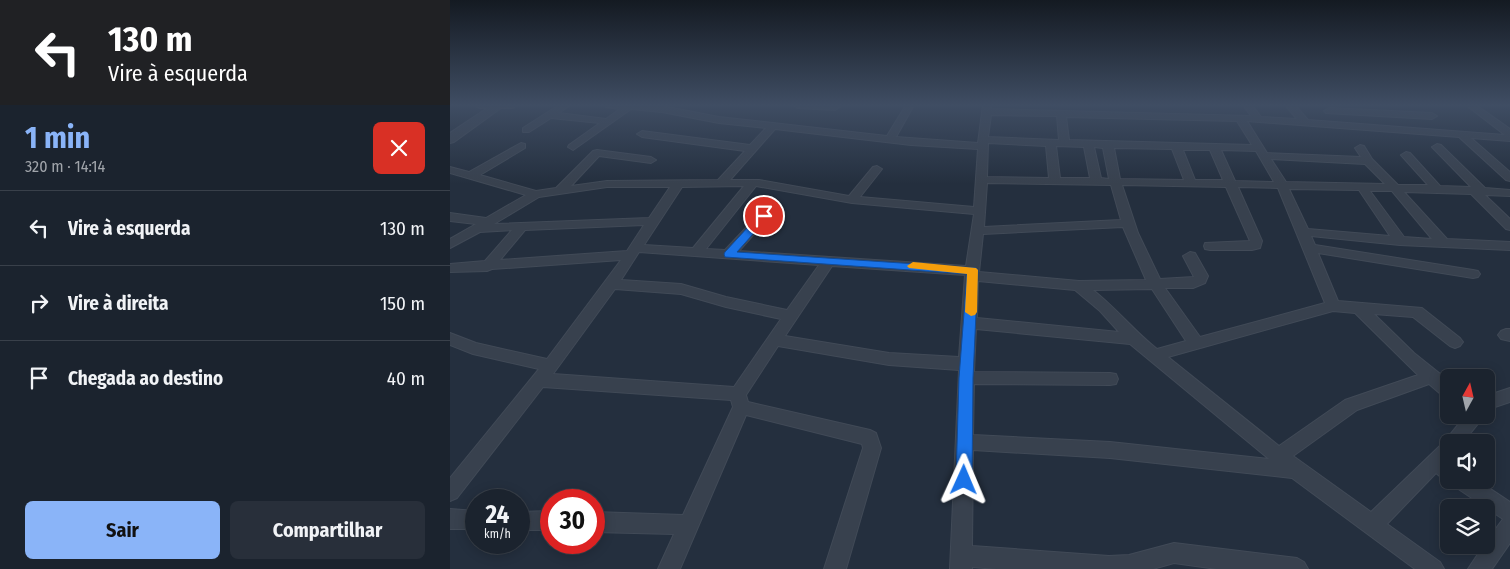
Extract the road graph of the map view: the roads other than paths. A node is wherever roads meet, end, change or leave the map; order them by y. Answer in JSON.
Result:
{"nodes":[{"id":1,"x":461,"y":132,"type":"edge"},
{"id":2,"x":595,"y":132,"type":"edge"},
{"id":3,"x":769,"y":132,"type":"edge"},
{"id":4,"x":828,"y":132,"type":"edge"},
{"id":5,"x":894,"y":132,"type":"edge"},
{"id":6,"x":983,"y":132,"type":"edge"},
{"id":7,"x":1062,"y":132,"type":"edge"},
{"id":8,"x":1248,"y":132,"type":"edge"},
{"id":9,"x":1415,"y":132,"type":"edge"},
{"id":10,"x":1447,"y":132,"type":"edge"},
{"id":11,"x":642,"y":134,"type":"dead end"},
{"id":12,"x":1449,"y":134,"type":"junction"},
{"id":13,"x":1462,"y":135,"type":"junction"},
{"id":14,"x":1510,"y":138,"type":"edge"},
{"id":15,"x":450,"y":139,"type":"edge"},
{"id":16,"x":890,"y":139,"type":"junction"},
{"id":17,"x":1051,"y":142,"type":"junction"},
{"id":18,"x":982,"y":143,"type":"junction"},
{"id":19,"x":1064,"y":143,"type":"junction"},
{"id":20,"x":1088,"y":144,"type":"junction"},
{"id":21,"x":1108,"y":145,"type":"junction"},
{"id":22,"x":521,"y":146,"type":"dead end"},
{"id":23,"x":1176,"y":146,"type":"junction"},
{"id":24,"x":1214,"y":146,"type":"junction"},
{"id":25,"x":573,"y":147,"type":"dead end"},
{"id":26,"x":1437,"y":147,"type":"dead end"},
{"id":27,"x":1360,"y":148,"type":"dead end"},
{"id":28,"x":754,"y":149,"type":"junction"},
{"id":29,"x":1261,"y":152,"type":"junction"},
{"id":30,"x":1406,"y":155,"type":"dead end"},
{"id":31,"x":651,"y":160,"type":"dead end"},
{"id":32,"x":1368,"y":161,"type":"junction"},
{"id":33,"x":877,"y":169,"type":"dead end"},
{"id":34,"x":450,"y":170,"type":"edge"},
{"id":35,"x":470,"y":176,"type":"junction"},
{"id":36,"x":1510,"y":178,"type":"edge"},
{"id":37,"x":980,"y":180,"type":"junction"},
{"id":38,"x":1055,"y":181,"type":"junction"},
{"id":39,"x":1096,"y":182,"type":"junction"},
{"id":40,"x":1114,"y":182,"type":"junction"},
{"id":41,"x":679,"y":183,"type":"junction"},
{"id":42,"x":1191,"y":183,"type":"junction"},
{"id":43,"x":720,"y":184,"type":"junction"},
{"id":44,"x":752,"y":184,"type":"junction"},
{"id":45,"x":1230,"y":184,"type":"junction"},
{"id":46,"x":1282,"y":185,"type":"junction"},
{"id":47,"x":1362,"y":187,"type":"junction"},
{"id":48,"x":1396,"y":189,"type":"junction"},
{"id":49,"x":1436,"y":189,"type":"junction"},
{"id":50,"x":560,"y":190,"type":"junction"},
{"id":51,"x":1477,"y":191,"type":"junction"},
{"id":52,"x":536,"y":194,"type":"junction"},
{"id":53,"x":1510,"y":194,"type":"edge"},
{"id":54,"x":852,"y":200,"type":"junction"},
{"id":55,"x":980,"y":211,"type":"junction"},
{"id":56,"x":764,"y":216,"type":"dead end"},
{"id":57,"x":450,"y":217,"type":"edge"},
{"id":58,"x":652,"y":221,"type":"junction"},
{"id":59,"x":1128,"y":223,"type":"junction"},
{"id":60,"x":483,"y":225,"type":"junction"},
{"id":61,"x":522,"y":226,"type":"junction"},
{"id":62,"x":1510,"y":226,"type":"edge"},
{"id":63,"x":977,"y":231,"type":"junction"},
{"id":64,"x":1305,"y":232,"type":"junction"},
{"id":65,"x":1400,"y":241,"type":"junction"},
{"id":66,"x":1444,"y":243,"type":"junction"},
{"id":67,"x":450,"y":244,"type":"edge"},
{"id":68,"x":1210,"y":246,"type":"dead end"},
{"id":69,"x":1510,"y":246,"type":"edge"},
{"id":70,"x":1311,"y":248,"type":"junction"},
{"id":71,"x":634,"y":251,"type":"junction"},
{"id":72,"x":697,"y":252,"type":"junction"},
{"id":73,"x":729,"y":254,"type":"junction"},
{"id":74,"x":1190,"y":256,"type":"dead end"},
{"id":75,"x":828,"y":261,"type":"junction"},
{"id":76,"x":487,"y":267,"type":"junction"},
{"id":77,"x":450,"y":268,"type":"edge"},
{"id":78,"x":972,"y":273,"type":"junction"},
{"id":79,"x":1473,"y":274,"type":"dead end"},
{"id":80,"x":611,"y":284,"type":"junction"},
{"id":81,"x":1156,"y":284,"type":"junction"},
{"id":82,"x":1079,"y":286,"type":"junction"},
{"id":83,"x":1333,"y":306,"type":"junction"},
{"id":84,"x":1359,"y":308,"type":"junction"},
{"id":85,"x":792,"y":316,"type":"junction"},
{"id":86,"x":970,"y":323,"type":"junction"},
{"id":87,"x":450,"y":339,"type":"edge"},
{"id":88,"x":1134,"y":339,"type":"junction"},
{"id":89,"x":775,"y":340,"type":"junction"},
{"id":90,"x":1455,"y":342,"type":"dead end"},
{"id":91,"x":1196,"y":343,"type":"junction"},
{"id":92,"x":1156,"y":355,"type":"junction"},
{"id":93,"x":551,"y":366,"type":"junction"},
{"id":94,"x":966,"y":371,"type":"junction"},
{"id":95,"x":1430,"y":377,"type":"junction"},
{"id":96,"x":1110,"y":379,"type":"dead end"},
{"id":97,"x":540,"y":380,"type":"junction"},
{"id":98,"x":1440,"y":384,"type":"edge"},
{"id":99,"x":1510,"y":395,"type":"edge"},
{"id":100,"x":740,"y":400,"type":"junction"},
{"id":101,"x":1495,"y":400,"type":"edge"},
{"id":102,"x":1468,"y":424,"type":"edge"},
{"id":103,"x":1460,"y":434,"type":"edge"},
{"id":104,"x":965,"y":442,"type":"junction"},
{"id":105,"x":1279,"y":456,"type":"junction"},
{"id":106,"x":1440,"y":469,"type":"edge"},
{"id":107,"x":1296,"y":470,"type":"junction"},
{"id":108,"x":1474,"y":489,"type":"edge"},
{"id":109,"x":450,"y":492,"type":"edge"},
{"id":110,"x":1510,"y":513,"type":"edge"},
{"id":111,"x":450,"y":519,"type":"edge"},
{"id":112,"x":465,"y":520,"type":"edge"},
{"id":113,"x":605,"y":522,"type":"edge"},
{"id":114,"x":690,"y":525,"type":"junction"},
{"id":115,"x":1372,"y":525,"type":"junction"},
{"id":116,"x":1510,"y":526,"type":"edge"},
{"id":117,"x":962,"y":562,"type":"edge"},
{"id":118,"x":1157,"y":563,"type":"edge"},
{"id":119,"x":670,"y":569,"type":"edge"},
{"id":120,"x":835,"y":569,"type":"edge"},
{"id":121,"x":1297,"y":569,"type":"edge"},
{"id":122,"x":1433,"y":569,"type":"edge"},
{"id":123,"x":1479,"y":569,"type":"edge"}],
"edges":[{"from":1,"to":15,"type":"street"},
{"from":2,"to":25,"type":"street"},
{"from":3,"to":28,"type":"street"},
{"from":4,"to":16,"type":"street"},
{"from":5,"to":16,"type":"street"},
{"from":6,"to":18,"type":"street"},
{"from":7,"to":19,"type":"street"},
{"from":8,"to":29,"type":"street"},
{"from":9,"to":12,"type":"street"},
{"from":10,"to":12,"type":"street"},
{"from":11,"to":28,"type":"street"},
{"from":12,"to":13,"type":"street"},
{"from":13,"to":14,"type":"street"},
{"from":13,"to":36,"type":"street"},
{"from":16,"to":18,"type":"street"},
{"from":17,"to":18,"type":"street"},
{"from":17,"to":19,"type":"street"},
{"from":17,"to":38,"type":"street"},
{"from":18,"to":37,"type":"street"},
{"from":19,"to":20,"type":"street"},
{"from":20,"to":21,"type":"street"},
{"from":20,"to":39,"type":"street"},
{"from":21,"to":23,"type":"street"},
{"from":21,"to":40,"type":"street"},
{"from":22,"to":35,"type":"street"},
{"from":23,"to":24,"type":"street"},
{"from":23,"to":42,"type":"street"},
{"from":24,"to":29,"type":"street"},
{"from":24,"to":45,"type":"street"},
{"from":26,"to":51,"type":"street"},
{"from":27,"to":32,"type":"street"},
{"from":28,"to":43,"type":"street"},
{"from":29,"to":32,"type":"street"},
{"from":29,"to":46,"type":"street"},
{"from":30,"to":49,"type":"street"},
{"from":31,"to":50,"type":"street"},
{"from":32,"to":48,"type":"street"},
{"from":33,"to":54,"type":"street"},
{"from":34,"to":35,"type":"street"},
{"from":35,"to":52,"type":"street"},
{"from":37,"to":38,"type":"street"},
{"from":37,"to":55,"type":"street"},
{"from":38,"to":39,"type":"street"},
{"from":39,"to":40,"type":"street"},
{"from":40,"to":42,"type":"street"},
{"from":40,"to":59,"type":"street"},
{"from":41,"to":43,"type":"street"},
{"from":41,"to":50,"type":"street"},
{"from":41,"to":58,"type":"street"},
{"from":42,"to":45,"type":"street"},
{"from":43,"to":44,"type":"street"},
{"from":44,"to":54,"type":"street"},
{"from":44,"to":72,"type":"street"},
{"from":45,"to":46,"type":"street"},
{"from":45,"to":68,"type":"street"},
{"from":46,"to":47,"type":"street"},
{"from":46,"to":64,"type":"street"},
{"from":47,"to":48,"type":"street"},
{"from":47,"to":65,"type":"street"},
{"from":48,"to":49,"type":"street"},
{"from":48,"to":66,"type":"street"},
{"from":49,"to":51,"type":"street"},
{"from":50,"to":52,"type":"street"},
{"from":51,"to":53,"type":"street"},
{"from":51,"to":62,"type":"street"},
{"from":52,"to":60,"type":"street"},
{"from":54,"to":55,"type":"street"},
{"from":55,"to":63,"type":"street"},
{"from":56,"to":73,"type":"street"},
{"from":57,"to":60,"type":"street"},
{"from":58,"to":61,"type":"street"},
{"from":58,"to":71,"type":"street"},
{"from":59,"to":63,"type":"street"},
{"from":59,"to":81,"type":"street"},
{"from":60,"to":61,"type":"street"},
{"from":60,"to":67,"type":"street"},
{"from":61,"to":76,"type":"street"},
{"from":63,"to":78,"type":"street"},
{"from":64,"to":65,"type":"street"},
{"from":64,"to":70,"type":"street"},
{"from":65,"to":66,"type":"street"},
{"from":66,"to":69,"type":"street"},
{"from":70,"to":79,"type":"street"},
{"from":70,"to":83,"type":"street"},
{"from":71,"to":72,"type":"street"},
{"from":71,"to":76,"type":"street"},
{"from":71,"to":80,"type":"street"},
{"from":72,"to":73,"type":"street"},
{"from":73,"to":75,"type":"street"},
{"from":74,"to":81,"type":"street"},
{"from":75,"to":78,"type":"street"},
{"from":75,"to":85,"type":"street"},
{"from":76,"to":77,"type":"street"},
{"from":78,"to":82,"type":"street"},
{"from":78,"to":86,"type":"street"},
{"from":80,"to":85,"type":"street"},
{"from":80,"to":93,"type":"street"},
{"from":81,"to":82,"type":"street"},
{"from":81,"to":91,"type":"street"},
{"from":82,"to":88,"type":"street"},
{"from":83,"to":84,"type":"street"},
{"from":83,"to":91,"type":"street"},
{"from":84,"to":90,"type":"street"},
{"from":84,"to":95,"type":"street"},
{"from":85,"to":89,"type":"street"},
{"from":86,"to":88,"type":"street"},
{"from":86,"to":94,"type":"street"},
{"from":87,"to":93,"type":"street"},
{"from":88,"to":92,"type":"street"},
{"from":89,"to":94,"type":"street"},
{"from":89,"to":100,"type":"street"},
{"from":91,"to":92,"type":"street"},
{"from":92,"to":105,"type":"street"},
{"from":93,"to":97,"type":"street"},
{"from":94,"to":96,"type":"street"},
{"from":94,"to":104,"type":"street"},
{"from":95,"to":98,"type":"street"},
{"from":95,"to":105,"type":"street"},
{"from":97,"to":100,"type":"street"},
{"from":97,"to":109,"type":"street"},
{"from":99,"to":101,"type":"street"},
{"from":100,"to":114,"type":"street"},
{"from":100,"to":120,"type":"street"},
{"from":102,"to":103,"type":"street"},
{"from":104,"to":107,"type":"street"},
{"from":104,"to":117,"type":"street"},
{"from":105,"to":107,"type":"street"},
{"from":106,"to":115,"type":"street"},
{"from":107,"to":115,"type":"street"},
{"from":108,"to":110,"type":"street"},
{"from":111,"to":112,"type":"street"},
{"from":113,"to":114,"type":"street"},
{"from":114,"to":119,"type":"street"},
{"from":115,"to":122,"type":"street"},
{"from":116,"to":123,"type":"street"},
{"from":117,"to":118,"type":"street"},
{"from":118,"to":121,"type":"street"}]}
